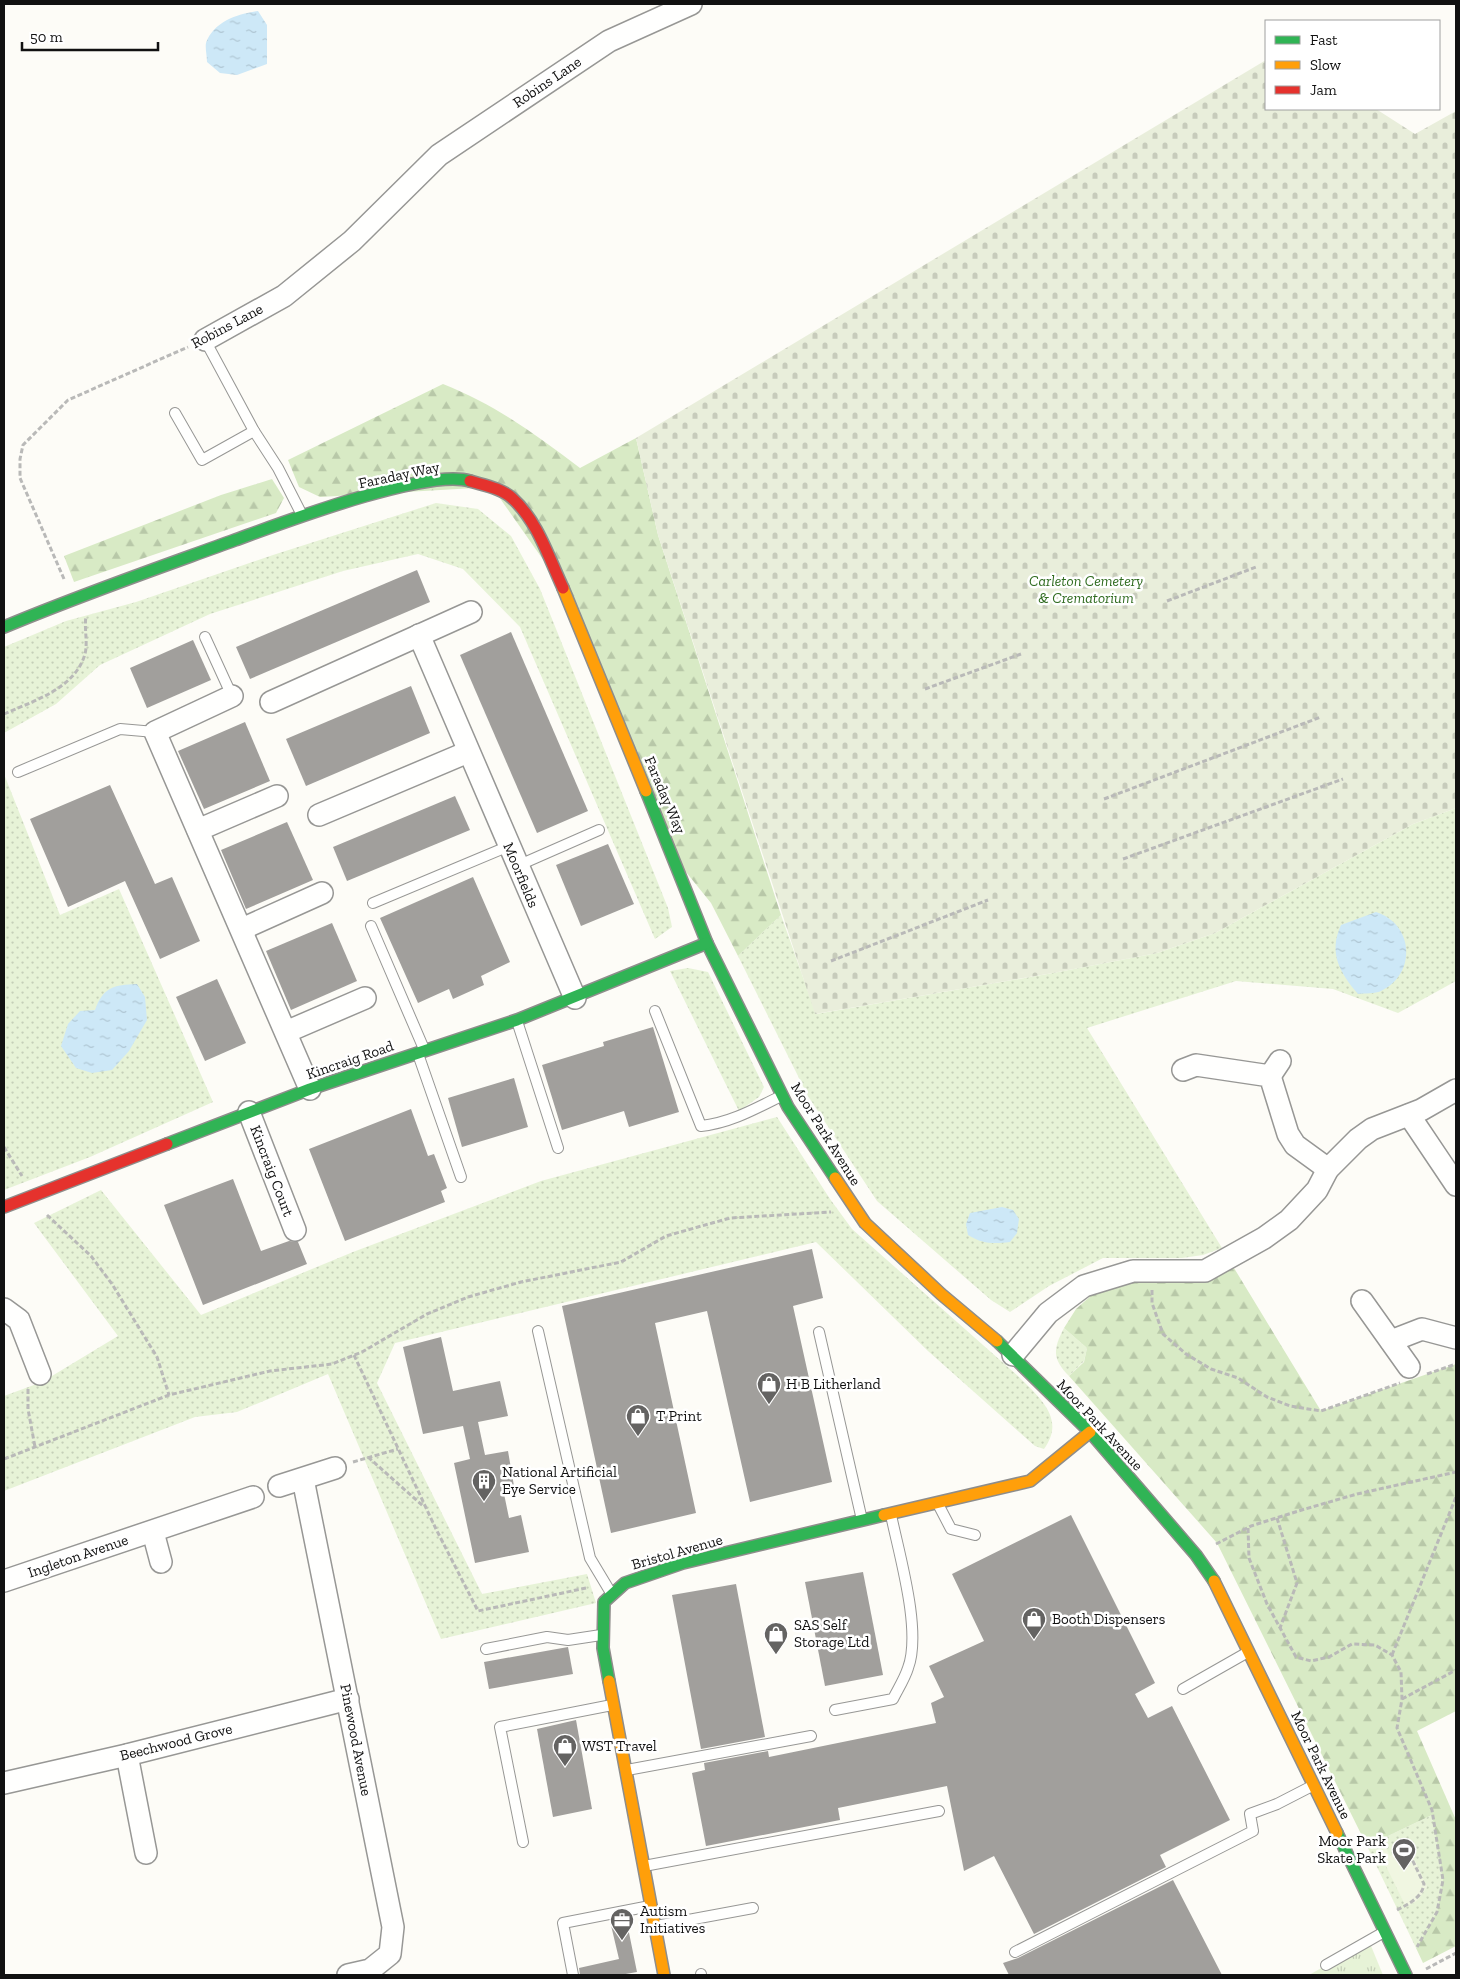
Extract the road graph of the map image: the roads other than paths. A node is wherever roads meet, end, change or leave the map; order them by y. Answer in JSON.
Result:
{"nodes":[{"id":1,"x":691,"y":4,"type":"edge"},
{"id":2,"x":205,"y":340,"type":"joint"},
{"id":3,"x":176,"y":413,"type":"dead end"},
{"id":4,"x":254,"y":431,"type":"junction"},
{"id":5,"x":303,"y":516,"type":"junction"},
{"id":6,"x":471,"y":612,"type":"dead end"},
{"id":7,"x":4,"y":627,"type":"edge"},
{"id":8,"x":419,"y":635,"type":"junction"},
{"id":9,"x":205,"y":637,"type":"dead end"},
{"id":10,"x":232,"y":696,"type":"joint"},
{"id":11,"x":271,"y":702,"type":"dead end"},
{"id":12,"x":155,"y":732,"type":"junction"},
{"id":13,"x":468,"y":752,"type":"junction"},
{"id":14,"x":18,"y":772,"type":"dead end"},
{"id":15,"x":278,"y":796,"type":"dead end"},
{"id":16,"x":319,"y":815,"type":"dead end"},
{"id":17,"x":198,"y":830,"type":"junction"},
{"id":18,"x":599,"y":830,"type":"dead end"},
{"id":19,"x":509,"y":846,"type":"junction"},
{"id":20,"x":517,"y":866,"type":"junction"},
{"id":21,"x":322,"y":893,"type":"dead end"},
{"id":22,"x":373,"y":903,"type":"dead end"},
{"id":23,"x":370,"y":926,"type":"dead end"},
{"id":24,"x":242,"y":929,"type":"junction"},
{"id":25,"x":707,"y":942,"type":"junction"},
{"id":26,"x":365,"y":998,"type":"dead end"},
{"id":27,"x":575,"y":998,"type":"junction"},
{"id":28,"x":655,"y":1011,"type":"dead end"},
{"id":29,"x":517,"y":1020,"type":"junction"},
{"id":30,"x":286,"y":1032,"type":"junction"},
{"id":31,"x":421,"y":1052,"type":"junction"},
{"id":32,"x":1184,"y":1070,"type":"dead end"},
{"id":33,"x":310,"y":1089,"type":"junction"},
{"id":34,"x":1456,"y":1090,"type":"edge"},
{"id":35,"x":782,"y":1096,"type":"junction"},
{"id":36,"x":249,"y":1112,"type":"junction"},
{"id":37,"x":1409,"y":1115,"type":"junction"},
{"id":38,"x":558,"y":1148,"type":"dead end"},
{"id":39,"x":1328,"y":1169,"type":"junction"},
{"id":40,"x":461,"y":1177,"type":"dead end"},
{"id":41,"x":1456,"y":1185,"type":"edge"},
{"id":42,"x":4,"y":1207,"type":"edge"},
{"id":43,"x":295,"y":1230,"type":"dead end"},
{"id":44,"x":1362,"y":1301,"type":"dead end"},
{"id":45,"x":4,"y":1309,"type":"edge"},
{"id":46,"x":538,"y":1331,"type":"dead end"},
{"id":47,"x":819,"y":1332,"type":"dead end"},
{"id":48,"x":1456,"y":1338,"type":"edge"},
{"id":49,"x":1391,"y":1341,"type":"junction"},
{"id":50,"x":1013,"y":1355,"type":"junction"},
{"id":51,"x":40,"y":1374,"type":"dead end"},
{"id":52,"x":1411,"y":1375,"type":"road end"},
{"id":53,"x":1090,"y":1432,"type":"junction"},
{"id":54,"x":335,"y":1468,"type":"dead end"},
{"id":55,"x":303,"y":1479,"type":"junction"},
{"id":56,"x":279,"y":1486,"type":"dead end"},
{"id":57,"x":252,"y":1497,"type":"dead end"},
{"id":58,"x":938,"y":1503,"type":"junction"},
{"id":59,"x":891,"y":1514,"type":"junction"},
{"id":60,"x":862,"y":1521,"type":"junction"},
{"id":61,"x":153,"y":1532,"type":"junction"},
{"id":62,"x":975,"y":1535,"type":"dead end"},
{"id":63,"x":161,"y":1562,"type":"dead end"},
{"id":64,"x":4,"y":1581,"type":"edge"},
{"id":65,"x":608,"y":1597,"type":"junction"},
{"id":66,"x":601,"y":1635,"type":"junction"},
{"id":67,"x":486,"y":1649,"type":"dead end"},
{"id":68,"x":1249,"y":1652,"type":"junction"},
{"id":69,"x":1183,"y":1689,"type":"dead end"},
{"id":70,"x":348,"y":1699,"type":"junction"},
{"id":71,"x":613,"y":1705,"type":"junction"},
{"id":72,"x":835,"y":1710,"type":"dead end"},
{"id":73,"x":811,"y":1736,"type":"dead end"},
{"id":74,"x":127,"y":1754,"type":"junction"},
{"id":75,"x":626,"y":1770,"type":"junction"},
{"id":76,"x":4,"y":1783,"type":"edge"},
{"id":77,"x":1313,"y":1786,"type":"junction"},
{"id":78,"x":939,"y":1811,"type":"dead end"},
{"id":79,"x":523,"y":1842,"type":"dead end"},
{"id":80,"x":146,"y":1853,"type":"dead end"},
{"id":81,"x":643,"y":1866,"type":"junction"},
{"id":82,"x":651,"y":1906,"type":"junction"},
{"id":83,"x":753,"y":1908,"type":"dead end"},
{"id":84,"x":655,"y":1926,"type":"junction"},
{"id":85,"x":1385,"y":1932,"type":"junction"},
{"id":86,"x":1015,"y":1952,"type":"dead end"},
{"id":87,"x":1326,"y":1965,"type":"dead end"},
{"id":88,"x":1404,"y":1971,"type":"edge"},
{"id":89,"x":348,"y":1975,"type":"edge"},
{"id":90,"x":574,"y":1975,"type":"edge"},
{"id":91,"x":664,"y":1975,"type":"edge"}],
"edges":[{"from":1,"to":2,"type":"street","name":"Robins Lane"},
{"from":2,"to":4,"type":"lane"},
{"from":3,"to":4,"type":"lane"},
{"from":4,"to":5,"type":"lane"},
{"from":5,"to":7,"type":"street","name":"Faraday Way"},
{"from":5,"to":25,"type":"street","name":"Faraday Way"},
{"from":6,"to":8,"type":"street"},
{"from":8,"to":11,"type":"street"},
{"from":8,"to":13,"type":"street","name":"Moorfields"},
{"from":9,"to":10,"type":"lane"},
{"from":10,"to":12,"type":"street"},
{"from":12,"to":14,"type":"lane"},
{"from":12,"to":17,"type":"street"},
{"from":13,"to":16,"type":"street"},
{"from":13,"to":19,"type":"street","name":"Moorfields"},
{"from":15,"to":17,"type":"street"},
{"from":17,"to":24,"type":"street"},
{"from":18,"to":20,"type":"lane"},
{"from":19,"to":20,"type":"street","name":"Moorfields"},
{"from":19,"to":22,"type":"lane"},
{"from":20,"to":27,"type":"street","name":"Moorfields"},
{"from":21,"to":24,"type":"street"},
{"from":23,"to":31,"type":"lane"},
{"from":24,"to":30,"type":"street"},
{"from":25,"to":27,"type":"street","name":"Kincraig Road"},
{"from":25,"to":35,"type":"street","name":"Moor Park Avenue"},
{"from":26,"to":30,"type":"street"},
{"from":27,"to":29,"type":"street","name":"Kincraig Road"},
{"from":28,"to":35,"type":"lane"},
{"from":29,"to":31,"type":"street","name":"Kincraig Road"},
{"from":29,"to":38,"type":"lane"},
{"from":30,"to":33,"type":"street"},
{"from":31,"to":33,"type":"street","name":"Kincraig Road"},
{"from":31,"to":40,"type":"lane"},
{"from":32,"to":39,"type":"street"},
{"from":33,"to":36,"type":"street","name":"Kincraig Road"},
{"from":34,"to":37,"type":"street"},
{"from":35,"to":50,"type":"street","name":"Moor Park Avenue"},
{"from":36,"to":42,"type":"street","name":"Kincraig Road"},
{"from":36,"to":43,"type":"street","name":"Kincraig Court"},
{"from":37,"to":39,"type":"street"},
{"from":37,"to":41,"type":"street"},
{"from":39,"to":50,"type":"street"},
{"from":44,"to":49,"type":"street"},
{"from":45,"to":51,"type":"street"},
{"from":46,"to":65,"type":"lane"},
{"from":47,"to":60,"type":"lane"},
{"from":48,"to":49,"type":"street"},
{"from":49,"to":52,"type":"street"},
{"from":50,"to":53,"type":"street","name":"Moor Park Avenue"},
{"from":53,"to":58,"type":"street","name":"Bristol Avenue"},
{"from":53,"to":68,"type":"street","name":"Moor Park Avenue"},
{"from":54,"to":55,"type":"street"},
{"from":55,"to":56,"type":"street"},
{"from":55,"to":70,"type":"street","name":"Pinewood Avenue"},
{"from":57,"to":61,"type":"street","name":"Ingleton Avenue"},
{"from":58,"to":59,"type":"street","name":"Bristol Avenue"},
{"from":58,"to":62,"type":"lane"},
{"from":59,"to":60,"type":"street","name":"Bristol Avenue"},
{"from":59,"to":72,"type":"lane"},
{"from":60,"to":65,"type":"street","name":"Bristol Avenue"},
{"from":61,"to":63,"type":"street"},
{"from":61,"to":64,"type":"street","name":"Ingleton Avenue"},
{"from":65,"to":66,"type":"street"},
{"from":66,"to":67,"type":"lane"},
{"from":66,"to":71,"type":"street"},
{"from":68,"to":69,"type":"lane"},
{"from":68,"to":77,"type":"street","name":"Moor Park Avenue"},
{"from":70,"to":74,"type":"street","name":"Beechwood Grove"},
{"from":70,"to":89,"type":"street","name":"Pinewood Avenue"},
{"from":71,"to":75,"type":"street"},
{"from":71,"to":79,"type":"lane"},
{"from":73,"to":75,"type":"lane"},
{"from":74,"to":76,"type":"street","name":"Beechwood Grove"},
{"from":74,"to":80,"type":"street"},
{"from":75,"to":81,"type":"street"},
{"from":77,"to":85,"type":"street","name":"Moor Park Avenue"},
{"from":77,"to":86,"type":"lane"},
{"from":78,"to":81,"type":"lane"},
{"from":81,"to":82,"type":"street"},
{"from":82,"to":84,"type":"street"},
{"from":82,"to":90,"type":"lane"},
{"from":83,"to":84,"type":"lane"},
{"from":84,"to":91,"type":"street"},
{"from":85,"to":87,"type":"lane"},
{"from":85,"to":88,"type":"street","name":"Moor Park Avenue"}]}
